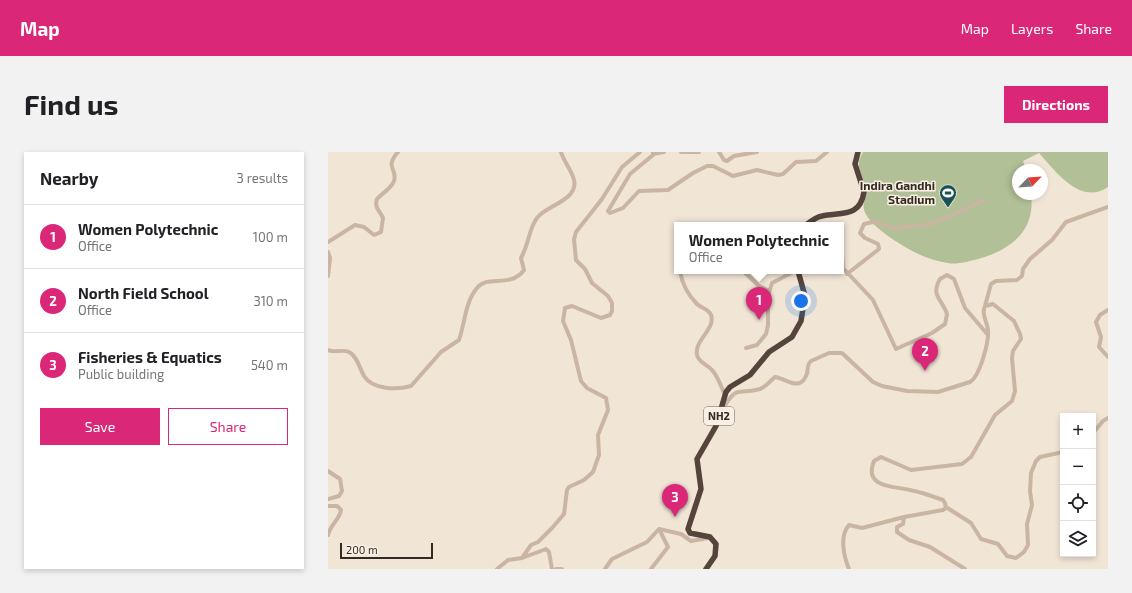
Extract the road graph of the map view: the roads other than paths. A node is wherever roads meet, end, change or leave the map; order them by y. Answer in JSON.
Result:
{"nodes":[{"id":1,"x":398,"y":152,"type":"edge"},
{"id":2,"x":561,"y":152,"type":"edge"},
{"id":3,"x":640,"y":152,"type":"edge"},
{"id":4,"x":664,"y":152,"type":"edge"},
{"id":5,"x":681,"y":152,"type":"edge"},
{"id":6,"x":699,"y":152,"type":"edge"},
{"id":7,"x":719,"y":152,"type":"edge"},
{"id":8,"x":757,"y":152,"type":"edge"},
{"id":9,"x":828,"y":152,"type":"edge"},
{"id":10,"x":858,"y":152,"type":"edge"},
{"id":11,"x":653,"y":153,"type":"edge"},
{"id":12,"x":984,"y":200,"type":"dead end"},
{"id":13,"x":1108,"y":207,"type":"edge"},
{"id":14,"x":810,"y":222,"type":"edge"},
{"id":15,"x":328,"y":242,"type":"edge"},
{"id":16,"x":328,"y":252,"type":"edge"},
{"id":17,"x":844,"y":269,"type":"edge"},
{"id":18,"x":681,"y":274,"type":"edge"},
{"id":19,"x":746,"y":274,"type":"edge"},
{"id":20,"x":788,"y":274,"type":"edge"},
{"id":21,"x":799,"y":274,"type":"edge"},
{"id":22,"x":847,"y":274,"type":"junction"},
{"id":23,"x":328,"y":276,"type":"edge"},
{"id":24,"x":770,"y":291,"type":"junction"},
{"id":25,"x":985,"y":306,"type":"junction"},
{"id":26,"x":1108,"y":310,"type":"edge"},
{"id":27,"x":988,"y":336,"type":"junction"},
{"id":28,"x":746,"y":348,"type":"dead end"},
{"id":29,"x":329,"y":352,"type":"edge"},
{"id":30,"x":1108,"y":357,"type":"edge"},
{"id":31,"x":725,"y":395,"type":"junction"},
{"id":32,"x":720,"y":414,"type":"junction"},
{"id":33,"x":1108,"y":418,"type":"edge"},
{"id":34,"x":1096,"y":429,"type":"edge"},
{"id":35,"x":1060,"y":453,"type":"edge"},
{"id":36,"x":328,"y":471,"type":"edge"},
{"id":37,"x":328,"y":499,"type":"edge"},
{"id":38,"x":328,"y":506,"type":"edge"},
{"id":39,"x":946,"y":507,"type":"junction"},
{"id":40,"x":904,"y":517,"type":"junction"},
{"id":41,"x":659,"y":529,"type":"junction"},
{"id":42,"x":328,"y":535,"type":"edge"},
{"id":43,"x":710,"y":537,"type":"junction"},
{"id":44,"x":522,"y":558,"type":"junction"},
{"id":45,"x":497,"y":569,"type":"edge"},
{"id":46,"x":552,"y":569,"type":"edge"},
{"id":47,"x":556,"y":569,"type":"edge"},
{"id":48,"x":562,"y":569,"type":"edge"},
{"id":49,"x":605,"y":569,"type":"edge"},
{"id":50,"x":651,"y":569,"type":"edge"},
{"id":51,"x":706,"y":569,"type":"edge"},
{"id":52,"x":849,"y":569,"type":"edge"},
{"id":53,"x":965,"y":569,"type":"edge"}],
"edges":[{"from":1,"to":15,"type":"street"},
{"from":2,"to":29,"type":"street"},
{"from":3,"to":44,"type":"street"},
{"from":4,"to":11,"type":"street"},
{"from":5,"to":6,"type":"street"},
{"from":7,"to":8,"type":"street"},
{"from":9,"to":11,"type":"street"},
{"from":10,"to":14,"type":"highway"},
{"from":12,"to":22,"type":"street"},
{"from":13,"to":25,"type":"street"},
{"from":16,"to":23,"type":"street"},
{"from":17,"to":22,"type":"street"},
{"from":18,"to":31,"type":"street"},
{"from":19,"to":24,"type":"street"},
{"from":20,"to":24,"type":"street"},
{"from":21,"to":31,"type":"highway","number":"NH2"},
{"from":22,"to":27,"type":"street"},
{"from":24,"to":28,"type":"street"},
{"from":25,"to":27,"type":"street"},
{"from":25,"to":39,"type":"street"},
{"from":26,"to":30,"type":"street"},
{"from":27,"to":32,"type":"street"},
{"from":31,"to":32,"type":"highway","number":"NH2"},
{"from":32,"to":43,"type":"highway","number":"NH2"},
{"from":33,"to":34,"type":"street"},
{"from":35,"to":39,"type":"street"},
{"from":36,"to":37,"type":"street"},
{"from":38,"to":42,"type":"street"},
{"from":39,"to":40,"type":"street"},
{"from":40,"to":52,"type":"street"},
{"from":40,"to":53,"type":"street"},
{"from":41,"to":43,"type":"street"},
{"from":41,"to":49,"type":"street"},
{"from":41,"to":50,"type":"street"},
{"from":43,"to":51,"type":"highway"},
{"from":44,"to":45,"type":"street"},
{"from":44,"to":46,"type":"street"},
{"from":47,"to":48,"type":"street"}]}
